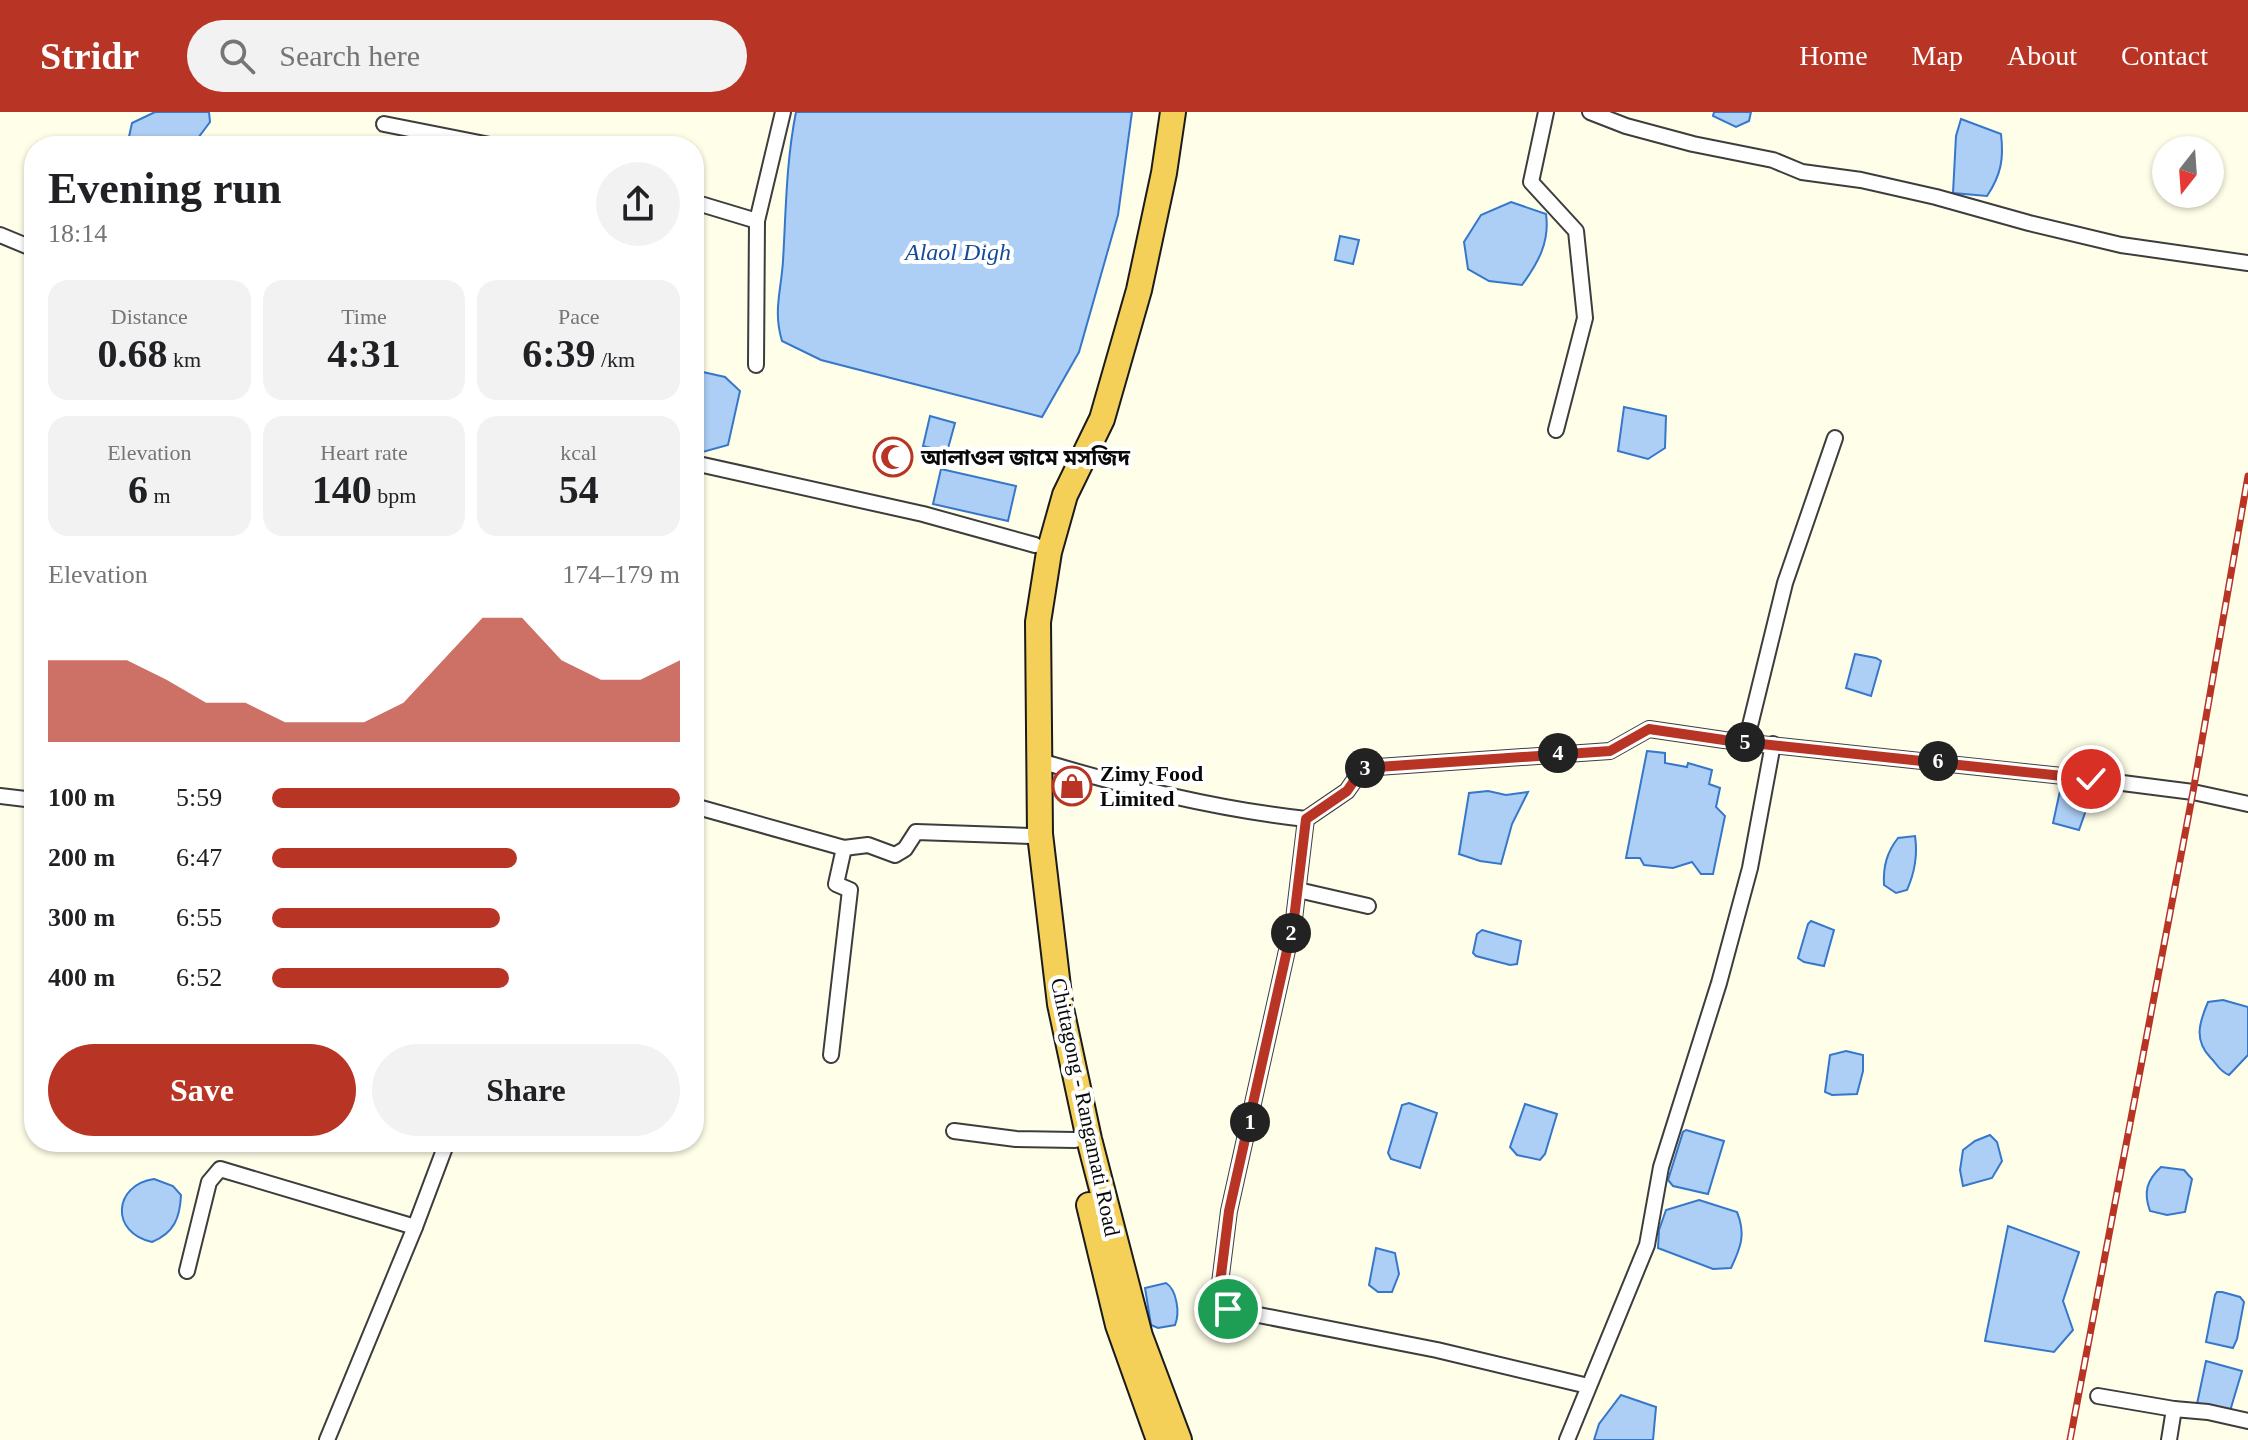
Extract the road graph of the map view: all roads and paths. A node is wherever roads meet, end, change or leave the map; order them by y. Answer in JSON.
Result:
{"nodes":[{"id":1,"x":783,"y":112,"type":"edge"},
{"id":2,"x":1158,"y":112,"type":"edge"},
{"id":3,"x":1173,"y":112,"type":"edge"},
{"id":4,"x":1546,"y":112,"type":"edge"},
{"id":5,"x":1590,"y":112,"type":"edge"},
{"id":6,"x":384,"y":124,"type":"dead end"},
{"id":7,"x":445,"y":136,"type":"edge"},
{"id":8,"x":704,"y":205,"type":"edge"},
{"id":9,"x":757,"y":221,"type":"junction"},
{"id":10,"x":0,"y":235,"type":"edge"},
{"id":11,"x":24,"y":245,"type":"edge"},
{"id":12,"x":2248,"y":263,"type":"edge"},
{"id":13,"x":756,"y":365,"type":"dead end"},
{"id":14,"x":1556,"y":430,"type":"dead end"},
{"id":15,"x":1835,"y":438,"type":"dead end"},
{"id":16,"x":704,"y":465,"type":"edge"},
{"id":17,"x":1035,"y":545,"type":"junction"},
{"id":18,"x":1746,"y":742,"type":"junction"},
{"id":19,"x":1773,"y":744,"type":"junction"},
{"id":20,"x":1040,"y":761,"type":"junction"},
{"id":21,"x":0,"y":796,"type":"edge"},
{"id":22,"x":24,"y":799,"type":"edge"},
{"id":23,"x":2248,"y":804,"type":"edge"},
{"id":24,"x":704,"y":809,"type":"edge"},
{"id":25,"x":1306,"y":819,"type":"junction"},
{"id":26,"x":1031,"y":836,"type":"junction"},
{"id":27,"x":844,"y":848,"type":"junction"},
{"id":28,"x":1298,"y":890,"type":"junction"},
{"id":29,"x":1368,"y":906,"type":"dead end"},
{"id":30,"x":831,"y":1055,"type":"dead end"},
{"id":31,"x":954,"y":1131,"type":"dead end"},
{"id":32,"x":1075,"y":1140,"type":"junction"},
{"id":33,"x":443,"y":1152,"type":"edge"},
{"id":34,"x":415,"y":1227,"type":"junction"},
{"id":35,"x":187,"y":1271,"type":"dead end"},
{"id":36,"x":1588,"y":1386,"type":"junction"},
{"id":37,"x":2098,"y":1396,"type":"dead end"},
{"id":38,"x":2174,"y":1409,"type":"junction"},
{"id":39,"x":2248,"y":1421,"type":"edge"},
{"id":40,"x":327,"y":1440,"type":"edge"},
{"id":41,"x":1159,"y":1440,"type":"edge"},
{"id":42,"x":1179,"y":1440,"type":"edge"},
{"id":43,"x":1567,"y":1440,"type":"edge"},
{"id":44,"x":2169,"y":1440,"type":"edge"}],
"edges":[{"from":1,"to":9,"type":"street"},
{"from":2,"to":17,"type":"highway","name":"Chittagong - Rangamati Road"},
{"from":3,"to":20,"type":"highway","name":"Chittagong - Rangamati Road"},
{"from":4,"to":14,"type":"street"},
{"from":5,"to":12,"type":"street"},
{"from":6,"to":7,"type":"street"},
{"from":8,"to":9,"type":"street"},
{"from":9,"to":13,"type":"street"},
{"from":10,"to":11,"type":"street"},
{"from":15,"to":18,"type":"street"},
{"from":16,"to":17,"type":"street"},
{"from":17,"to":26,"type":"highway","name":"Chittagong - Rangamati Road"},
{"from":18,"to":19,"type":"street"},
{"from":18,"to":25,"type":"street"},
{"from":19,"to":23,"type":"street"},
{"from":19,"to":36,"type":"street"},
{"from":20,"to":25,"type":"street"},
{"from":20,"to":42,"type":"highway","name":"Chittagong - Rangamati Road"},
{"from":21,"to":22,"type":"street"},
{"from":24,"to":27,"type":"street"},
{"from":25,"to":28,"type":"street"},
{"from":26,"to":27,"type":"street"},
{"from":26,"to":32,"type":"highway","name":"Chittagong - Rangamati Road"},
{"from":27,"to":30,"type":"street"},
{"from":28,"to":29,"type":"street"},
{"from":28,"to":36,"type":"street"},
{"from":31,"to":32,"type":"street"},
{"from":32,"to":41,"type":"highway","name":"Chittagong - Rangamati Road"},
{"from":33,"to":34,"type":"street"},
{"from":34,"to":35,"type":"street"},
{"from":34,"to":40,"type":"street"},
{"from":36,"to":43,"type":"street"},
{"from":37,"to":38,"type":"street"},
{"from":38,"to":39,"type":"street"},
{"from":38,"to":44,"type":"street"}]}
